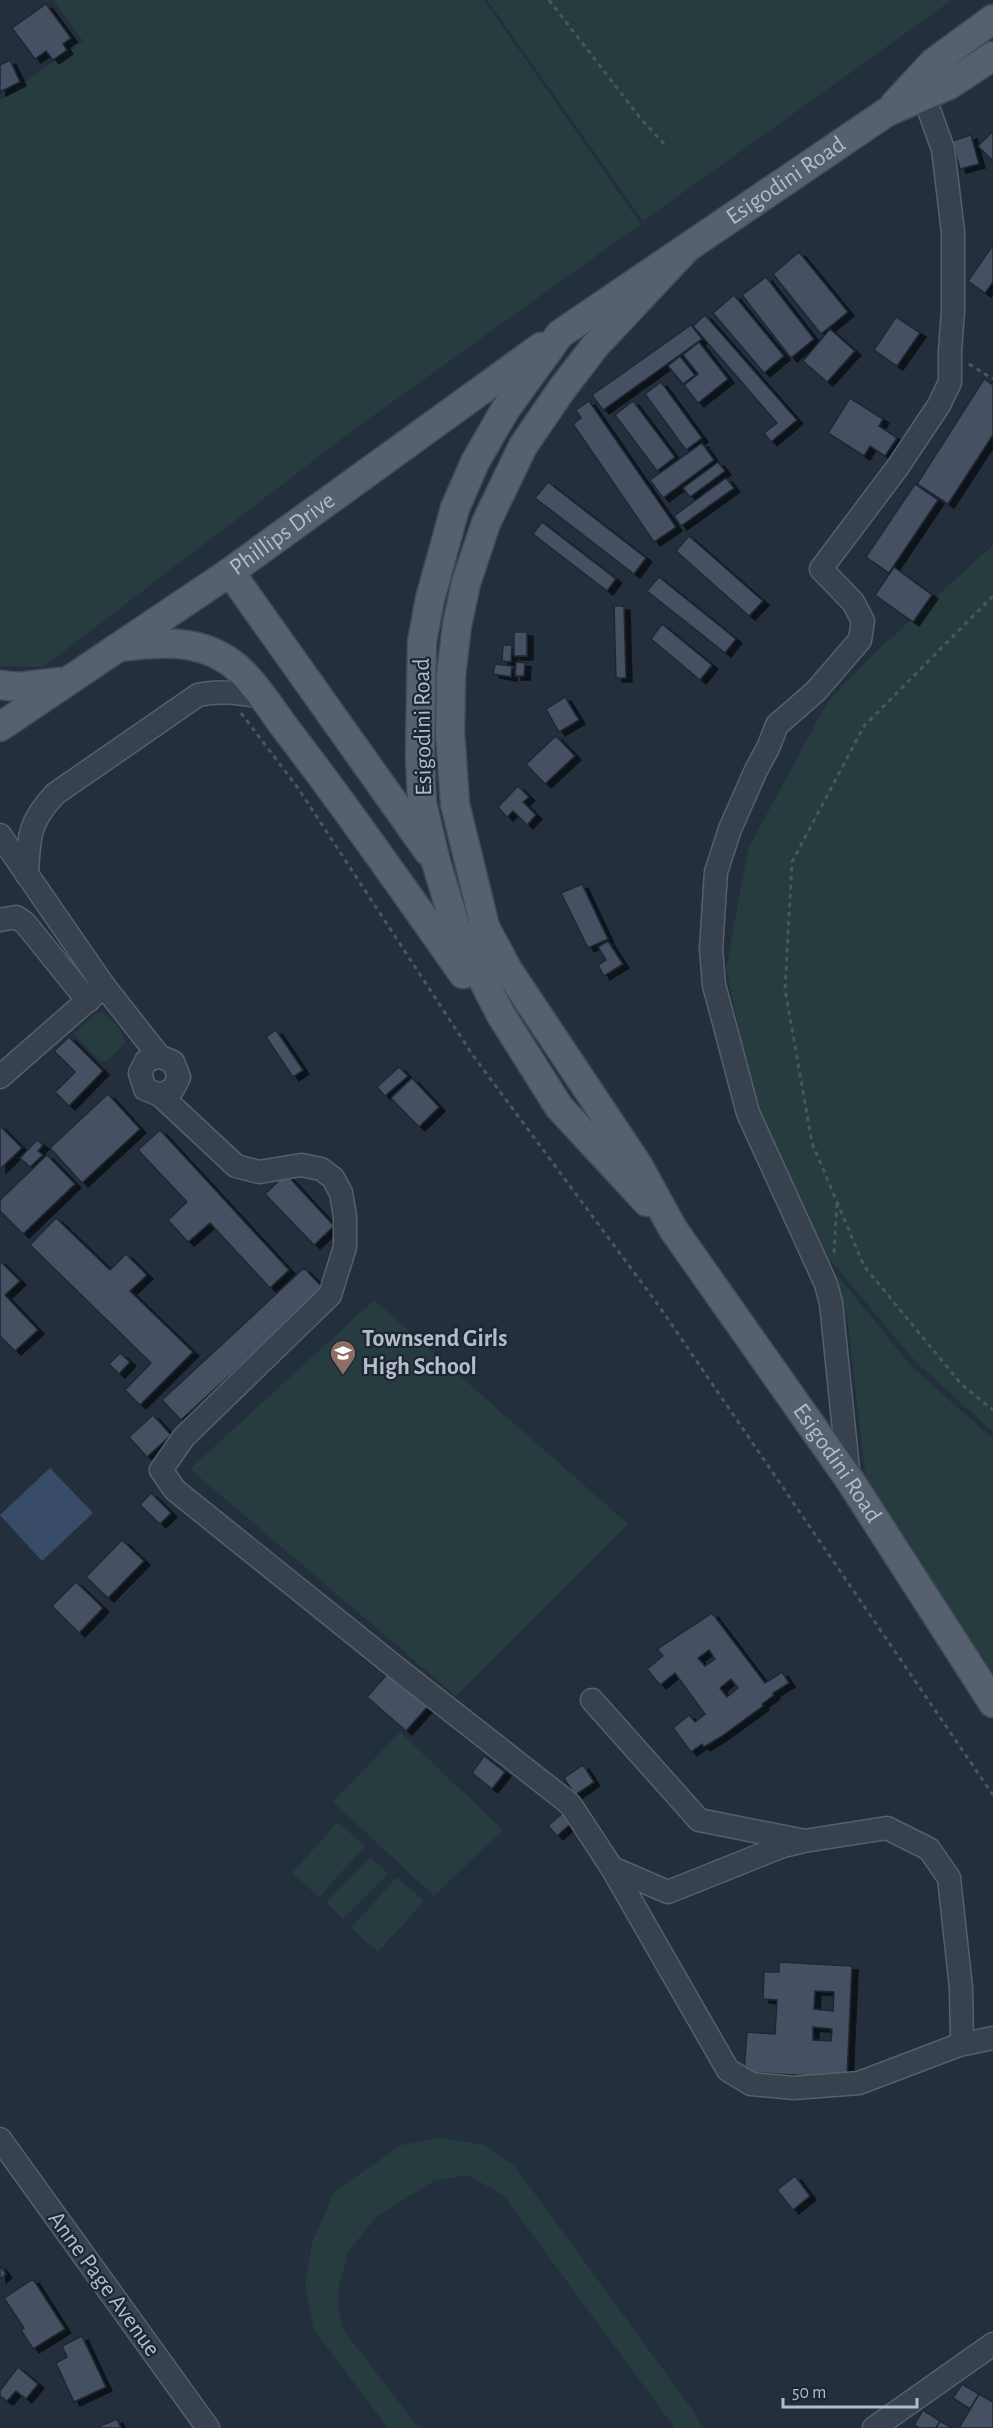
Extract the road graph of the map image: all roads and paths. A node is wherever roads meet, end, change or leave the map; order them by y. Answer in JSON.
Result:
{"nodes":[{"id":1,"x":549,"y":0,"type":"edge"},
{"id":2,"x":993,"y":19,"type":"edge"},
{"id":3,"x":993,"y":56,"type":"edge"},
{"id":4,"x":924,"y":96,"type":"junction"},
{"id":5,"x":887,"y":112,"type":"junction"},
{"id":6,"x":664,"y":144,"type":"dead end"},
{"id":7,"x":686,"y":249,"type":"junction"},
{"id":8,"x":560,"y":334,"type":"junction"},
{"id":9,"x":230,"y":572,"type":"junction"},
{"id":10,"x":993,"y":596,"type":"edge"},
{"id":11,"x":117,"y":647,"type":"junction"},
{"id":12,"x":65,"y":682,"type":"junction"},
{"id":13,"x":0,"y":685,"type":"edge"},
{"id":14,"x":228,"y":692,"type":"junction"},
{"id":15,"x":262,"y":697,"type":"junction"},
{"id":16,"x":0,"y":727,"type":"edge"},
{"id":17,"x":0,"y":835,"type":"edge"},
{"id":18,"x":436,"y":862,"type":"junction"},
{"id":19,"x":27,"y":875,"type":"junction"},
{"id":20,"x":0,"y":920,"type":"edge"},
{"id":21,"x":486,"y":927,"type":"junction"},
{"id":22,"x":96,"y":994,"type":"junction"},
{"id":23,"x":0,"y":1077,"type":"edge"},
{"id":24,"x":559,"y":1107,"type":"junction"},
{"id":25,"x":673,"y":1229,"type":"junction"},
{"id":26,"x":993,"y":1410,"type":"edge"},
{"id":27,"x":849,"y":1479,"type":"junction"},
{"id":28,"x":592,"y":1700,"type":"dead end"},
{"id":29,"x":993,"y":1703,"type":"edge"},
{"id":30,"x":993,"y":1796,"type":"edge"},
{"id":31,"x":804,"y":1841,"type":"junction"},
{"id":32,"x":612,"y":1868,"type":"junction"},
{"id":33,"x":993,"y":2038,"type":"edge"},
{"id":34,"x":959,"y":2045,"type":"junction"},
{"id":35,"x":0,"y":2139,"type":"edge"},
{"id":36,"x":993,"y":2344,"type":"edge"},
{"id":37,"x":208,"y":2428,"type":"edge"},
{"id":38,"x":874,"y":2428,"type":"edge"}],
"edges":[{"from":1,"to":6,"type":"path"},
{"from":2,"to":5,"type":"main road","name":"Esigodini Road"},
{"from":3,"to":4,"type":"main road","name":"Esigodini Road"},
{"from":4,"to":5,"type":"main road","name":"Esigodini Road"},
{"from":4,"to":27,"type":"street"},
{"from":5,"to":7,"type":"main road","name":"Esigodini Road"},
{"from":7,"to":8,"type":"main road","name":"Esigodini Road"},
{"from":7,"to":21,"type":"main road","name":"Esigodini Road"},
{"from":8,"to":9,"type":"main road","name":"Phillips Drive"},
{"from":8,"to":18,"type":"main road","name":"Esigodini Road"},
{"from":9,"to":11,"type":"main road","name":"Phillips Drive"},
{"from":9,"to":18,"type":"main road"},
{"from":10,"to":26,"type":"path"},
{"from":11,"to":12,"type":"main road","name":"Phillips Drive"},
{"from":11,"to":15,"type":"main road"},
{"from":12,"to":13,"type":"main road"},
{"from":12,"to":16,"type":"main road","name":"Phillips Drive"},
{"from":14,"to":15,"type":"street"},
{"from":14,"to":19,"type":"street"},
{"from":14,"to":30,"type":"path"},
{"from":15,"to":24,"type":"main road"},
{"from":17,"to":19,"type":"street"},
{"from":18,"to":21,"type":"main road"},
{"from":18,"to":24,"type":"main road","name":"Esigodini Road"},
{"from":19,"to":22,"type":"street"},
{"from":20,"to":22,"type":"street"},
{"from":21,"to":25,"type":"main road","name":"Esigodini Road"},
{"from":22,"to":23,"type":"street"},
{"from":22,"to":32,"type":"street"},
{"from":24,"to":25,"type":"main road","name":"Esigodini Road"},
{"from":25,"to":27,"type":"main road","name":"Esigodini Road"},
{"from":27,"to":29,"type":"main road","name":"Esigodini Road"},
{"from":28,"to":31,"type":"street"},
{"from":31,"to":32,"type":"street"},
{"from":31,"to":34,"type":"street"},
{"from":32,"to":34,"type":"street"},
{"from":33,"to":34,"type":"street"},
{"from":35,"to":37,"type":"street","name":"Anne Page Avenue"},
{"from":36,"to":38,"type":"street"}]}
